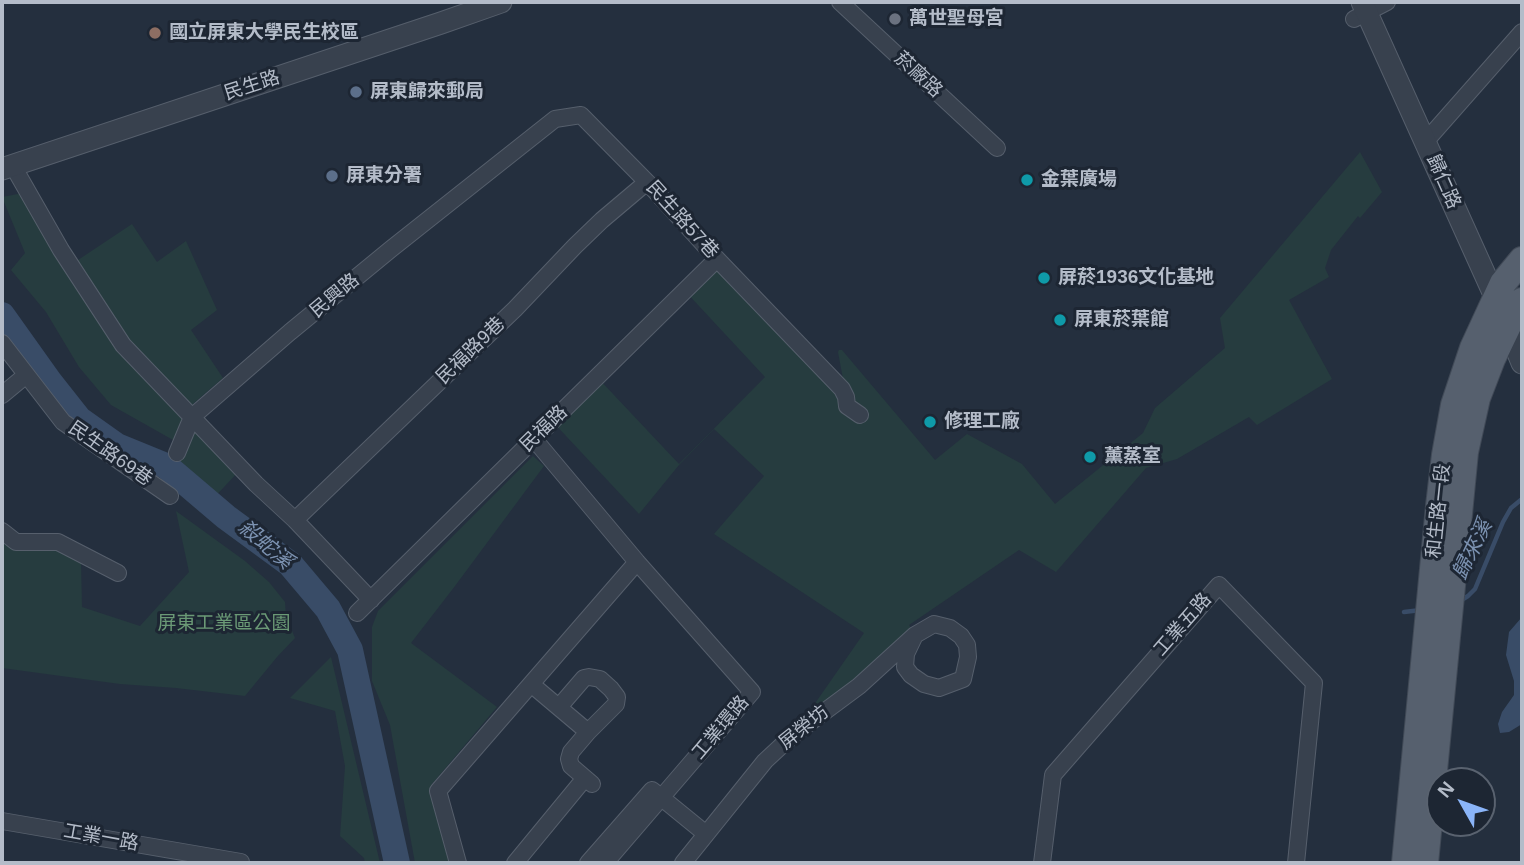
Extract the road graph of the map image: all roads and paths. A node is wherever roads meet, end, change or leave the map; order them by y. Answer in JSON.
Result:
{"nodes":[{"id":1,"x":501,"y":2,"type":"edge"},
{"id":2,"x":839,"y":2,"type":"edge"},
{"id":3,"x":1387,"y":2,"type":"edge"},
{"id":4,"x":1361,"y":11,"type":"edge"},
{"id":5,"x":1522,"y":32,"type":"edge"},
{"id":6,"x":1424,"y":142,"type":"junction"},
{"id":7,"x":997,"y":148,"type":"dead end"},
{"id":8,"x":7,"y":167,"type":"edge"},
{"id":9,"x":481,"y":178,"type":"joint"},
{"id":10,"x":647,"y":182,"type":"junction"},
{"id":11,"x":718,"y":260,"type":"junction"},
{"id":12,"x":1522,"y":260,"type":"edge"},
{"id":13,"x":1496,"y":299,"type":"junction"},
{"id":14,"x":1522,"y":301,"type":"edge"},
{"id":15,"x":1507,"y":327,"type":"junction"},
{"id":16,"x":2,"y":343,"type":"edge"},
{"id":17,"x":1522,"y":363,"type":"edge"},
{"id":18,"x":25,"y":376,"type":"junction"},
{"id":19,"x":2,"y":395,"type":"edge"},
{"id":20,"x":860,"y":415,"type":"dead end"},
{"id":21,"x":192,"y":416,"type":"junction"},
{"id":22,"x":534,"y":439,"type":"junction"},
{"id":23,"x":177,"y":453,"type":"dead end"},
{"id":24,"x":170,"y":496,"type":"dead end"},
{"id":25,"x":295,"y":520,"type":"junction"},
{"id":26,"x":2,"y":531,"type":"edge"},
{"id":27,"x":637,"y":562,"type":"junction"},
{"id":28,"x":118,"y":573,"type":"dead end"},
{"id":29,"x":371,"y":600,"type":"junction"},
{"id":30,"x":1439,"y":608,"type":"junction"},
{"id":31,"x":357,"y":613,"type":"dead end"},
{"id":32,"x":915,"y":635,"type":"dead end"},
{"id":33,"x":531,"y":684,"type":"junction"},
{"id":34,"x":559,"y":707,"type":"junction"},
{"id":35,"x":588,"y":732,"type":"junction"},
{"id":36,"x":661,"y":798,"type":"junction"},
{"id":37,"x":2,"y":821,"type":"edge"},
{"id":38,"x":706,"y":834,"type":"junction"},
{"id":39,"x":241,"y":863,"type":"edge"},
{"id":40,"x":458,"y":863,"type":"edge"},
{"id":41,"x":515,"y":863,"type":"edge"},
{"id":42,"x":588,"y":863,"type":"edge"},
{"id":43,"x":605,"y":863,"type":"edge"},
{"id":44,"x":682,"y":863,"type":"edge"},
{"id":45,"x":1042,"y":863,"type":"edge"},
{"id":46,"x":1296,"y":863,"type":"edge"},
{"id":47,"x":1405,"y":863,"type":"edge"},
{"id":48,"x":1424,"y":863,"type":"edge"}],
"edges":[{"from":1,"to":8,"type":"street","name":"民生路"},
{"from":2,"to":7,"type":"street","name":"菸廠路"},
{"from":3,"to":4,"type":"street"},
{"from":4,"to":6,"type":"street","name":"歸仁路"},
{"from":5,"to":6,"type":"street"},
{"from":6,"to":13,"type":"street","name":"歸仁路"},
{"from":8,"to":21,"type":"street"},
{"from":9,"to":10,"type":"street","name":"民生路57巷"},
{"from":9,"to":21,"type":"street","name":"民興路"},
{"from":10,"to":11,"type":"street","name":"民生路57巷"},
{"from":10,"to":25,"type":"street","name":"民福路9巷"},
{"from":11,"to":20,"type":"street","name":"民生路57巷"},
{"from":11,"to":22,"type":"street","name":"民福路"},
{"from":12,"to":13,"type":"main road","name":"和生路一段"},
{"from":13,"to":15,"type":"street","name":"歸仁路"},
{"from":13,"to":30,"type":"main road","name":"和生路一段"},
{"from":14,"to":15,"type":"main road","name":"和生路一段"},
{"from":15,"to":17,"type":"street","name":"歸仁路"},
{"from":15,"to":30,"type":"main road","name":"和生路一段"},
{"from":16,"to":18,"type":"street","name":"民生路69巷"},
{"from":18,"to":19,"type":"street"},
{"from":18,"to":24,"type":"street","name":"民生路69巷"},
{"from":21,"to":23,"type":"street","name":"民興路"},
{"from":21,"to":25,"type":"street"},
{"from":22,"to":27,"type":"street","name":"工業環路"},
{"from":22,"to":29,"type":"street","name":"民福路"},
{"from":25,"to":29,"type":"street"},
{"from":26,"to":28,"type":"street"},
{"from":27,"to":33,"type":"street"},
{"from":27,"to":36,"type":"street","name":"工業環路"},
{"from":29,"to":31,"type":"street","name":"民福路"},
{"from":30,"to":47,"type":"main road","name":"和生路一段"},
{"from":30,"to":48,"type":"main road","name":"和生路一段"},
{"from":32,"to":38,"type":"street","name":"屏榮坊"},
{"from":33,"to":34,"type":"street"},
{"from":33,"to":40,"type":"street"},
{"from":34,"to":35,"type":"street"},
{"from":34,"to":35,"type":"street"},
{"from":35,"to":41,"type":"street"},
{"from":36,"to":38,"type":"street"},
{"from":36,"to":42,"type":"street"},
{"from":36,"to":43,"type":"street","name":"工業環路"},
{"from":37,"to":39,"type":"street","name":"工業一路"},
{"from":38,"to":44,"type":"street","name":"屏榮坊"},
{"from":45,"to":46,"type":"street","name":"工業五路"}]}
